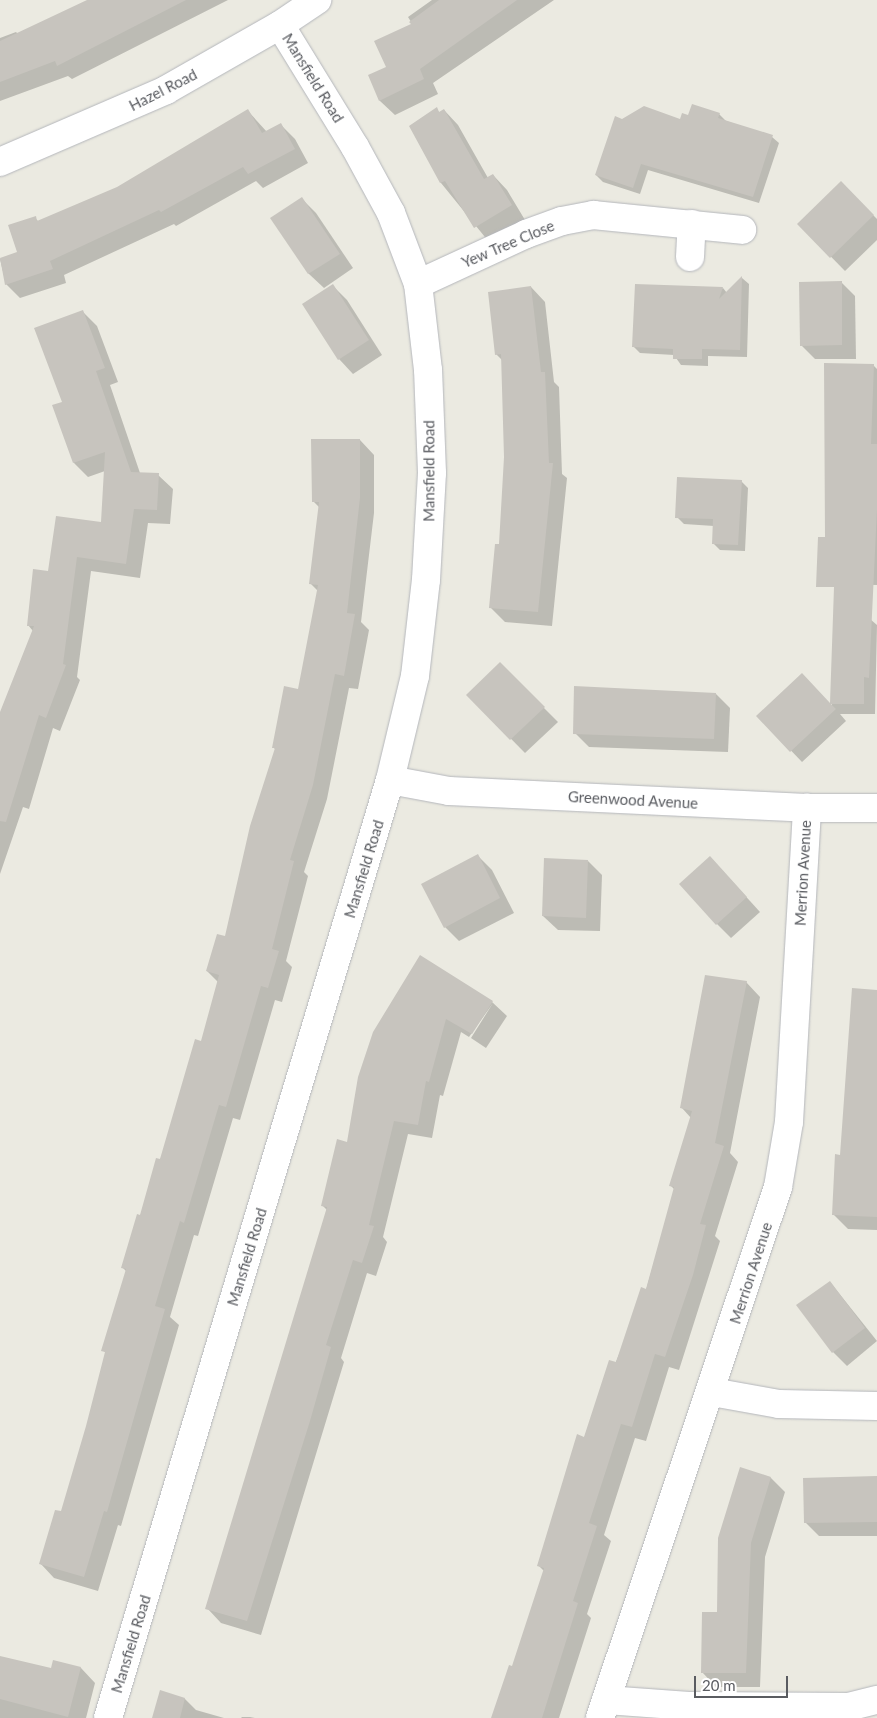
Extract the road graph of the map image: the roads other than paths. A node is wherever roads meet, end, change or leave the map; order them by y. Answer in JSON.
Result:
{"nodes":[{"id":1,"x":317,"y":0,"type":"edge"},
{"id":2,"x":280,"y":26,"type":"junction"},
{"id":3,"x":0,"y":162,"type":"edge"},
{"id":4,"x":692,"y":224,"type":"junction"},
{"id":5,"x":742,"y":230,"type":"dead end"},
{"id":6,"x":690,"y":257,"type":"dead end"},
{"id":7,"x":418,"y":284,"type":"junction"},
{"id":8,"x":390,"y":780,"type":"junction"},
{"id":9,"x":807,"y":808,"type":"junction"},
{"id":10,"x":877,"y":808,"type":"edge"},
{"id":11,"x":712,"y":1392,"type":"junction"},
{"id":12,"x":877,"y":1406,"type":"edge"},
{"id":13,"x":877,"y":1700,"type":"edge"},
{"id":14,"x":603,"y":1709,"type":"edge"},
{"id":15,"x":108,"y":1718,"type":"edge"}],
"edges":[{"from":1,"to":2,"type":"street","name":"Hazel Road"},
{"from":2,"to":3,"type":"street","name":"Hazel Road"},
{"from":2,"to":7,"type":"street","name":"Mansfield Road"},
{"from":4,"to":5,"type":"street","name":"Yew Tree Close"},
{"from":4,"to":6,"type":"street"},
{"from":4,"to":7,"type":"street","name":"Yew Tree Close"},
{"from":7,"to":8,"type":"street","name":"Mansfield Road"},
{"from":8,"to":9,"type":"street","name":"Greenwood Avenue"},
{"from":8,"to":15,"type":"street","name":"Mansfield Road"},
{"from":9,"to":10,"type":"street","name":"Greenwood Avenue"},
{"from":9,"to":11,"type":"street","name":"Merrion Avenue"},
{"from":11,"to":12,"type":"street"},
{"from":11,"to":14,"type":"street","name":"Merrion Avenue"},
{"from":13,"to":14,"type":"street"}]}
